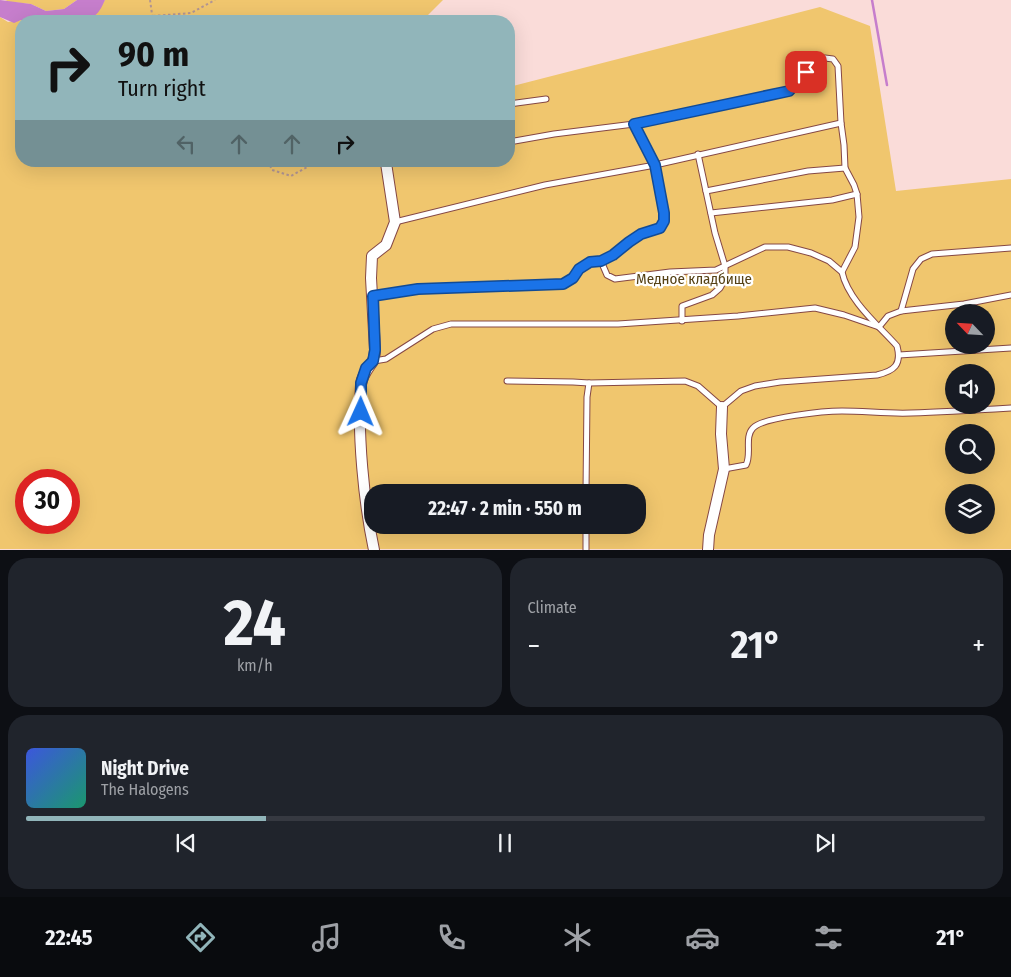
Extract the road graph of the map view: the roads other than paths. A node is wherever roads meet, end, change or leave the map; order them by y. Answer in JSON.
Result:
{"nodes":[{"id":1,"x":546,"y":99,"type":"dead end"},
{"id":2,"x":515,"y":103,"type":"edge"},
{"id":3,"x":841,"y":123,"type":"junction"},
{"id":4,"x":634,"y":124,"type":"junction"},
{"id":5,"x":515,"y":141,"type":"edge"},
{"id":6,"x":698,"y":154,"type":"junction"},
{"id":7,"x":655,"y":165,"type":"junction"},
{"id":8,"x":387,"y":167,"type":"edge"},
{"id":9,"x":845,"y":168,"type":"junction"},
{"id":10,"x":706,"y":190,"type":"junction"},
{"id":11,"x":857,"y":194,"type":"junction"},
{"id":12,"x":711,"y":213,"type":"junction"},
{"id":13,"x":395,"y":222,"type":"junction"},
{"id":14,"x":1011,"y":248,"type":"edge"},
{"id":15,"x":601,"y":261,"type":"junction"},
{"id":16,"x":725,"y":266,"type":"junction"},
{"id":17,"x":842,"y":272,"type":"junction"},
{"id":18,"x":1011,"y":295,"type":"edge"},
{"id":19,"x":373,"y":296,"type":"junction"},
{"id":20,"x":901,"y":311,"type":"junction"},
{"id":21,"x":682,"y":320,"type":"junction"},
{"id":22,"x":879,"y":327,"type":"junction"},
{"id":23,"x":1011,"y":348,"type":"edge"},
{"id":24,"x":899,"y":355,"type":"junction"},
{"id":25,"x":373,"y":361,"type":"junction"},
{"id":26,"x":507,"y":381,"type":"dead end"},
{"id":27,"x":589,"y":383,"type":"junction"},
{"id":28,"x":722,"y":407,"type":"junction"},
{"id":29,"x":1011,"y":408,"type":"edge"},
{"id":30,"x":724,"y":469,"type":"junction"},
{"id":31,"x":586,"y":484,"type":"edge"},
{"id":32,"x":586,"y":534,"type":"edge"},
{"id":33,"x":374,"y":550,"type":"edge"},
{"id":34,"x":586,"y":550,"type":"edge"},
{"id":35,"x":708,"y":550,"type":"edge"}],
"edges":[{"from":1,"to":2,"type":"lane"},
{"from":3,"to":4,"type":"lane"},
{"from":3,"to":6,"type":"lane"},
{"from":3,"to":9,"type":"lane"},
{"from":4,"to":5,"type":"lane"},
{"from":4,"to":7,"type":"lane"},
{"from":6,"to":7,"type":"lane"},
{"from":6,"to":10,"type":"lane"},
{"from":7,"to":13,"type":"lane"},
{"from":7,"to":15,"type":"lane"},
{"from":8,"to":13,"type":"street"},
{"from":9,"to":10,"type":"lane"},
{"from":9,"to":11,"type":"lane"},
{"from":10,"to":12,"type":"lane"},
{"from":11,"to":12,"type":"lane"},
{"from":11,"to":17,"type":"lane"},
{"from":12,"to":16,"type":"lane"},
{"from":13,"to":19,"type":"street"},
{"from":14,"to":20,"type":"lane"},
{"from":15,"to":16,"type":"lane"},
{"from":15,"to":19,"type":"lane"},
{"from":16,"to":17,"type":"lane"},
{"from":16,"to":21,"type":"lane"},
{"from":17,"to":22,"type":"lane"},
{"from":18,"to":20,"type":"lane"},
{"from":19,"to":25,"type":"street"},
{"from":20,"to":22,"type":"lane"},
{"from":21,"to":22,"type":"lane"},
{"from":21,"to":25,"type":"lane"},
{"from":22,"to":24,"type":"lane"},
{"from":23,"to":24,"type":"lane"},
{"from":24,"to":28,"type":"lane"},
{"from":25,"to":33,"type":"street"},
{"from":26,"to":27,"type":"lane"},
{"from":27,"to":28,"type":"lane"},
{"from":27,"to":31,"type":"lane"},
{"from":28,"to":30,"type":"street"},
{"from":29,"to":30,"type":"lane"},
{"from":30,"to":35,"type":"street"},
{"from":32,"to":34,"type":"lane"}]}
